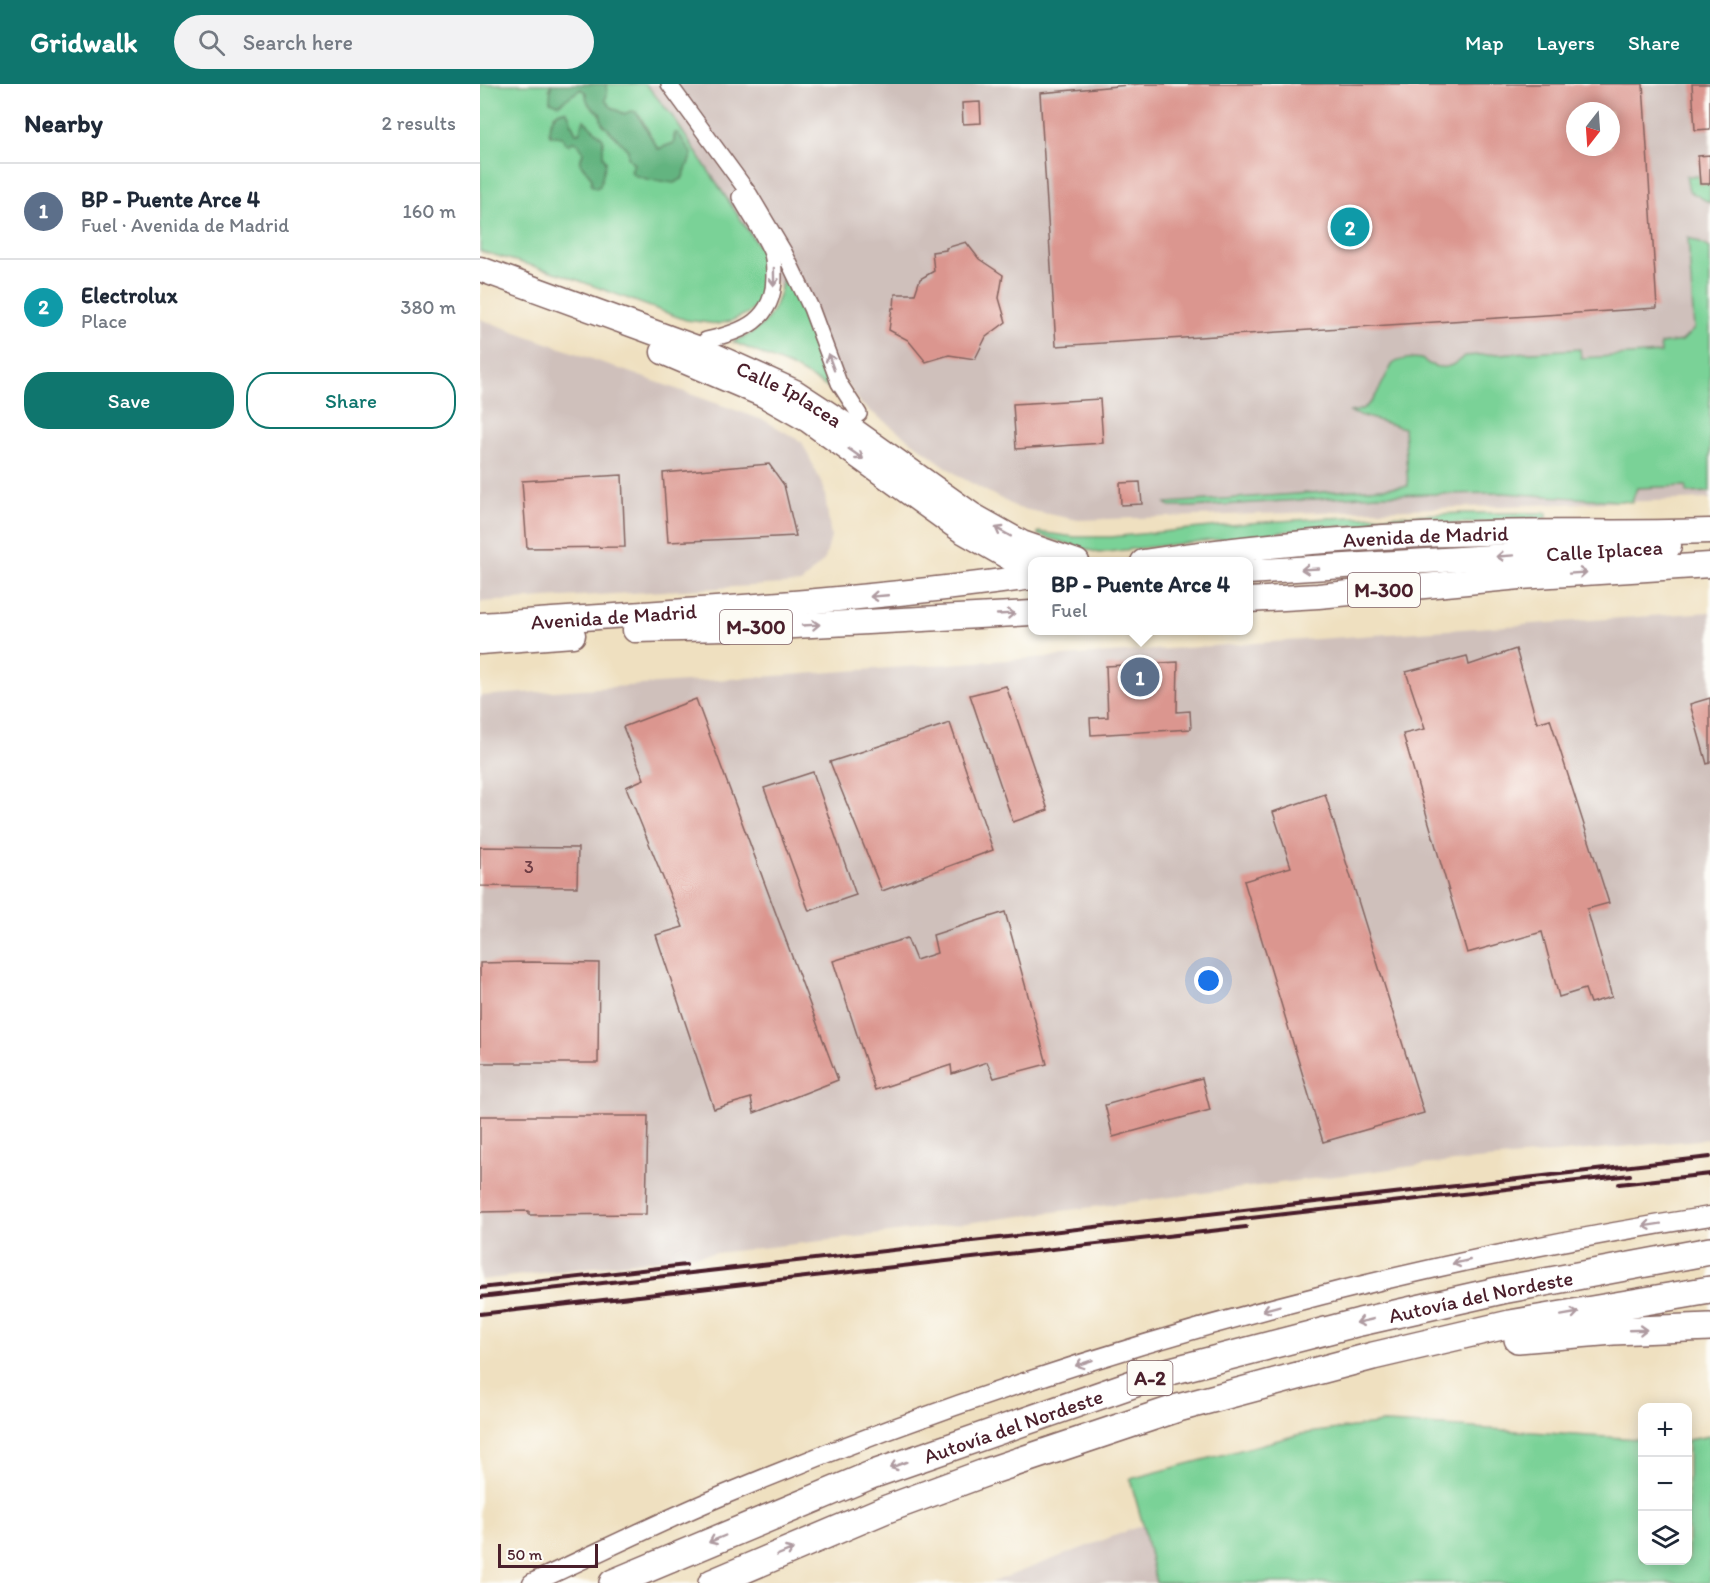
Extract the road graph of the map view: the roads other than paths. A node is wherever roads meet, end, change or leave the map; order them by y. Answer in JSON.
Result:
{"nodes":[{"id":1,"x":669,"y":84,"type":"edge"},
{"id":2,"x":703,"y":131,"type":"junction"},
{"id":3,"x":480,"y":269,"type":"edge"},
{"id":4,"x":480,"y":287,"type":"edge"},
{"id":5,"x":706,"y":339,"type":"dead end"},
{"id":6,"x":859,"y":414,"type":"dead end"},
{"id":7,"x":1649,"y":516,"type":"dead end"},
{"id":8,"x":1710,"y":531,"type":"edge"},
{"id":9,"x":1486,"y":533,"type":"junction"},
{"id":10,"x":1710,"y":544,"type":"edge"},
{"id":11,"x":1065,"y":557,"type":"edge"},
{"id":12,"x":1172,"y":557,"type":"edge"},
{"id":13,"x":1710,"y":565,"type":"edge"},
{"id":14,"x":1028,"y":566,"type":"edge"},
{"id":15,"x":1253,"y":572,"type":"edge"},
{"id":16,"x":1520,"y":577,"type":"junction"},
{"id":17,"x":1028,"y":578,"type":"edge"},
{"id":18,"x":1253,"y":590,"type":"edge"},
{"id":19,"x":1253,"y":600,"type":"edge"},
{"id":20,"x":1028,"y":613,"type":"edge"},
{"id":21,"x":480,"y":625,"type":"edge"},
{"id":22,"x":480,"y":642,"type":"edge"},
{"id":23,"x":1710,"y":1216,"type":"edge"},
{"id":24,"x":1710,"y":1251,"type":"edge"},
{"id":25,"x":1710,"y":1290,"type":"edge"},
{"id":26,"x":1710,"y":1327,"type":"edge"},
{"id":27,"x":987,"y":1472,"type":"junction"},
{"id":28,"x":532,"y":1583,"type":"edge"},
{"id":29,"x":613,"y":1583,"type":"edge"},
{"id":30,"x":712,"y":1583,"type":"edge"}],
"edges":[{"from":1,"to":2,"type":"street"},
{"from":2,"to":5,"type":"street","one_way":true},
{"from":6,"to":2,"type":"street","one_way":true},
{"from":11,"to":3,"type":"main road","name":"Calle Iplacea","one_way":true},
{"from":4,"to":14,"type":"main road","name":"Calle Iplacea","one_way":true},
{"from":7,"to":9,"type":"main road"},
{"from":8,"to":9,"type":"main road","name":"Avenida de Madrid"},
{"from":9,"to":12,"type":"main road","name":"Avenida de Madrid"},
{"from":10,"to":15,"type":"main road","name":"Calle Iplacea","one_way":true},
{"from":16,"to":13,"type":"main road","number":"M-300","one_way":true},
{"from":16,"to":18,"type":"main road","name":"Calle Iplacea"},
{"from":16,"to":19,"type":"main road","number":"M-300"},
{"from":17,"to":21,"type":"main road","name":"Avenida de Madrid","number":"M-300","one_way":true},
{"from":22,"to":20,"type":"main road","name":"Avenida de Madrid","number":"M-300","one_way":true},
{"from":23,"to":28,"type":"street","one_way":true},
{"from":24,"to":29,"type":"highway","name":"Autovía del Nordeste","number":"A-2","one_way":true},
{"from":27,"to":25,"type":"highway","name":"Autovía del Nordeste","number":"A-2","one_way":true},
{"from":27,"to":26,"type":"highway","one_way":true},
{"from":30,"to":27,"type":"highway","name":"Autovía del Nordeste","number":"A-2","one_way":true}]}
